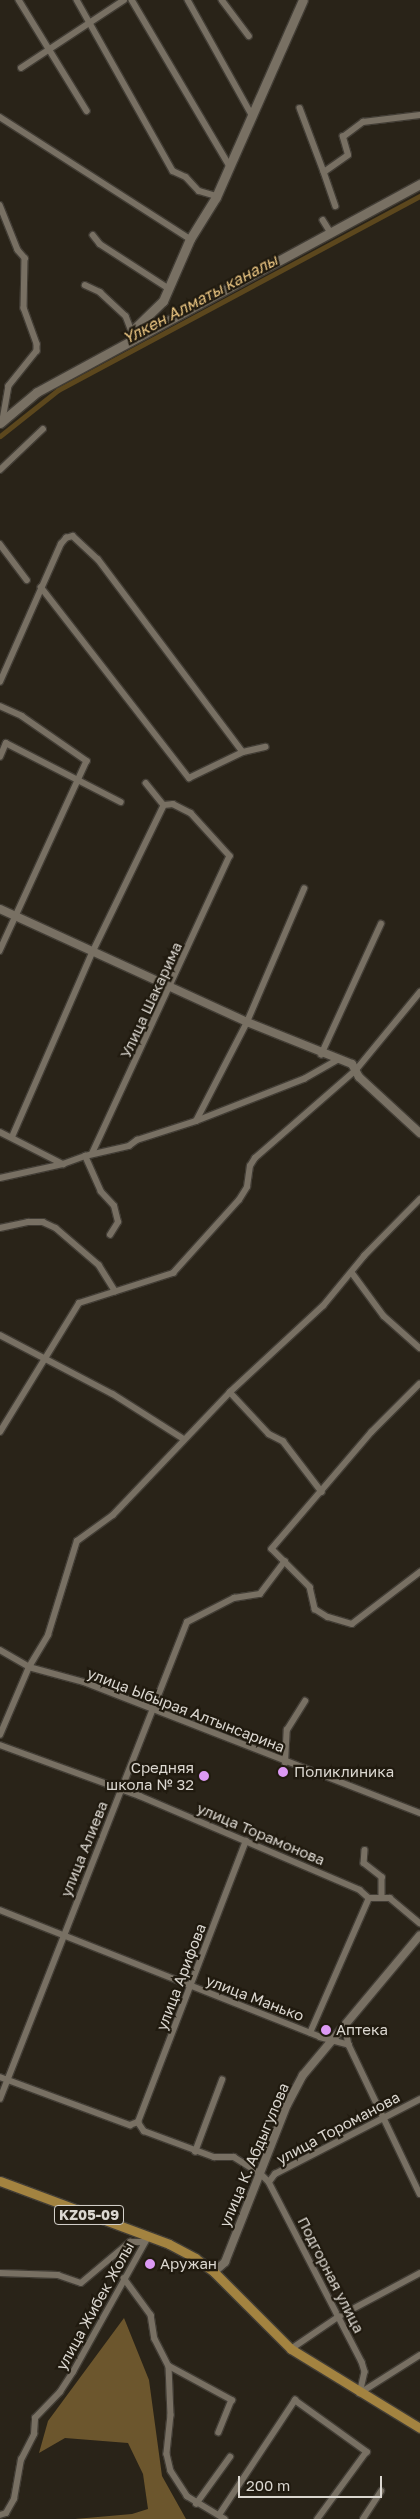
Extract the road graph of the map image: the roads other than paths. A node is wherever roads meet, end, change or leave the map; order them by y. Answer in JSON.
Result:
{"nodes":[{"id":1,"x":19,"y":0,"type":"edge"},
{"id":2,"x":77,"y":0,"type":"edge"},
{"id":3,"x":124,"y":0,"type":"edge"},
{"id":4,"x":132,"y":0,"type":"edge"},
{"id":5,"x":188,"y":0,"type":"edge"},
{"id":6,"x":222,"y":0,"type":"edge"},
{"id":7,"x":303,"y":0,"type":"edge"},
{"id":8,"x":90,"y":24,"type":"junction"},
{"id":9,"x":249,"y":36,"type":"dead end"},
{"id":10,"x":48,"y":51,"type":"junction"},
{"id":11,"x":21,"y":68,"type":"dead end"},
{"id":12,"x":300,"y":108,"type":"dead end"},
{"id":13,"x":87,"y":111,"type":"dead end"},
{"id":14,"x":420,"y":114,"type":"edge"},
{"id":15,"x":252,"y":115,"type":"junction"},
{"id":16,"x":0,"y":117,"type":"edge"},
{"id":17,"x":229,"y":165,"type":"junction"},
{"id":18,"x":324,"y":172,"type":"junction"},
{"id":19,"x":420,"y":184,"type":"edge"},
{"id":20,"x":216,"y":196,"type":"junction"},
{"id":21,"x":0,"y":204,"type":"edge"},
{"id":22,"x":336,"y":206,"type":"dead end"},
{"id":23,"x":323,"y":220,"type":"dead end"},
{"id":24,"x":330,"y":231,"type":"junction"},
{"id":25,"x":93,"y":235,"type":"dead end"},
{"id":26,"x":190,"y":239,"type":"junction"},
{"id":27,"x":85,"y":285,"type":"dead end"},
{"id":28,"x":168,"y":288,"type":"junction"},
{"id":29,"x":133,"y":335,"type":"junction"},
{"id":30,"x":2,"y":421,"type":"edge"},
{"id":31,"x":43,"y":429,"type":"dead end"},
{"id":32,"x":0,"y":470,"type":"edge"},
{"id":33,"x":0,"y":544,"type":"edge"},
{"id":34,"x":27,"y":580,"type":"dead end"},
{"id":35,"x":41,"y":587,"type":"junction"},
{"id":36,"x":0,"y":682,"type":"edge"},
{"id":37,"x":0,"y":706,"type":"edge"},
{"id":38,"x":265,"y":747,"type":"dead end"},
{"id":39,"x":243,"y":752,"type":"junction"},
{"id":40,"x":0,"y":757,"type":"edge"},
{"id":41,"x":78,"y":778,"type":"junction"},
{"id":42,"x":146,"y":783,"type":"dead end"},
{"id":43,"x":121,"y":802,"type":"dead end"},
{"id":44,"x":164,"y":805,"type":"junction"},
{"id":45,"x":304,"y":889,"type":"dead end"},
{"id":46,"x":0,"y":909,"type":"edge"},
{"id":47,"x":16,"y":915,"type":"junction"},
{"id":48,"x":381,"y":924,"type":"dead end"},
{"id":49,"x":0,"y":951,"type":"edge"},
{"id":50,"x":93,"y":951,"type":"junction"},
{"id":51,"x":172,"y":986,"type":"junction"},
{"id":52,"x":420,"y":992,"type":"edge"},
{"id":53,"x":246,"y":1022,"type":"junction"},
{"id":54,"x":321,"y":1054,"type":"junction"},
{"id":55,"x":339,"y":1059,"type":"junction"},
{"id":56,"x":356,"y":1070,"type":"junction"},
{"id":57,"x":196,"y":1120,"type":"junction"},
{"id":58,"x":0,"y":1132,"type":"edge"},
{"id":59,"x":420,"y":1133,"type":"edge"},
{"id":60,"x":12,"y":1137,"type":"junction"},
{"id":61,"x":93,"y":1153,"type":"junction"},
{"id":62,"x":85,"y":1156,"type":"junction"},
{"id":63,"x":63,"y":1164,"type":"junction"},
{"id":64,"x":0,"y":1178,"type":"edge"},
{"id":65,"x":420,"y":1199,"type":"edge"},
{"id":66,"x":0,"y":1228,"type":"edge"},
{"id":67,"x":110,"y":1235,"type":"dead end"},
{"id":68,"x":353,"y":1274,"type":"junction"},
{"id":69,"x":115,"y":1291,"type":"junction"},
{"id":70,"x":0,"y":1335,"type":"edge"},
{"id":71,"x":420,"y":1348,"type":"edge"},
{"id":72,"x":46,"y":1357,"type":"junction"},
{"id":73,"x":420,"y":1384,"type":"edge"},
{"id":74,"x":230,"y":1392,"type":"junction"},
{"id":75,"x":0,"y":1432,"type":"edge"},
{"id":76,"x":184,"y":1439,"type":"junction"},
{"id":77,"x":322,"y":1492,"type":"junction"},
{"id":78,"x":285,"y":1560,"type":"junction"},
{"id":79,"x":420,"y":1572,"type":"edge"},
{"id":80,"x":0,"y":1650,"type":"edge"},
{"id":81,"x":29,"y":1667,"type":"junction"},
{"id":82,"x":305,"y":1702,"type":"dead end"},
{"id":83,"x":151,"y":1711,"type":"junction"},
{"id":84,"x":0,"y":1735,"type":"edge"},
{"id":85,"x":0,"y":1744,"type":"edge"},
{"id":86,"x":285,"y":1763,"type":"junction"},
{"id":87,"x":121,"y":1789,"type":"junction"},
{"id":88,"x":420,"y":1813,"type":"edge"},
{"id":89,"x":246,"y":1841,"type":"junction"},
{"id":90,"x":366,"y":1850,"type":"dead end"},
{"id":91,"x":382,"y":1896,"type":"junction"},
{"id":92,"x":369,"y":1898,"type":"junction"},
{"id":93,"x":0,"y":1910,"type":"edge"},
{"id":94,"x":420,"y":1922,"type":"edge"},
{"id":95,"x":64,"y":1935,"type":"junction"},
{"id":96,"x":420,"y":1935,"type":"edge"},
{"id":97,"x":190,"y":1986,"type":"junction"},
{"id":98,"x":345,"y":2025,"type":"junction"},
{"id":99,"x":310,"y":2033,"type":"junction"},
{"id":100,"x":332,"y":2040,"type":"junction"},
{"id":101,"x":348,"y":2045,"type":"junction"},
{"id":102,"x":0,"y":2076,"type":"edge"},
{"id":103,"x":7,"y":2079,"type":"junction"},
{"id":104,"x":222,"y":2080,"type":"dead end"},
{"id":105,"x":0,"y":2098,"type":"edge"},
{"id":106,"x":420,"y":2099,"type":"edge"},
{"id":107,"x":381,"y":2118,"type":"junction"},
{"id":108,"x":138,"y":2122,"type":"junction"},
{"id":109,"x":195,"y":2152,"type":"junction"},
{"id":110,"x":260,"y":2173,"type":"junction"},
{"id":111,"x":0,"y":2181,"type":"edge"},
{"id":112,"x":269,"y":2182,"type":"junction"},
{"id":113,"x":420,"y":2194,"type":"edge"},
{"id":114,"x":146,"y":2239,"type":"junction"},
{"id":115,"x":214,"y":2272,"type":"junction"},
{"id":116,"x":0,"y":2273,"type":"edge"},
{"id":117,"x":420,"y":2273,"type":"edge"},
{"id":118,"x":124,"y":2278,"type":"junction"},
{"id":119,"x":338,"y":2317,"type":"junction"},
{"id":120,"x":292,"y":2350,"type":"junction"},
{"id":121,"x":420,"y":2355,"type":"edge"},
{"id":122,"x":169,"y":2366,"type":"junction"},
{"id":123,"x":360,"y":2393,"type":"junction"},
{"id":124,"x":420,"y":2428,"type":"edge"},
{"id":125,"x":219,"y":2432,"type":"dead end"},
{"id":126,"x":230,"y":2457,"type":"dead end"},
{"id":127,"x":381,"y":2491,"type":"dead end"},
{"id":128,"x":196,"y":2504,"type":"junction"},
{"id":129,"x":219,"y":2515,"type":"junction"},
{"id":130,"x":0,"y":2516,"type":"edge"},
{"id":131,"x":225,"y":2519,"type":"edge"},
{"id":132,"x":318,"y":2519,"type":"edge"},
{"id":133,"x":363,"y":2519,"type":"edge"}],
"edges":[{"from":1,"to":10,"type":"street"},
{"from":2,"to":8,"type":"street"},
{"from":3,"to":8,"type":"street"},
{"from":4,"to":17,"type":"street"},
{"from":5,"to":15,"type":"street"},
{"from":6,"to":9,"type":"street"},
{"from":7,"to":15,"type":"main road"},
{"from":8,"to":10,"type":"street"},
{"from":8,"to":20,"type":"street"},
{"from":10,"to":11,"type":"street"},
{"from":10,"to":13,"type":"street"},
{"from":12,"to":18,"type":"street"},
{"from":14,"to":18,"type":"street"},
{"from":15,"to":17,"type":"main road"},
{"from":16,"to":26,"type":"street"},
{"from":17,"to":20,"type":"main road"},
{"from":18,"to":22,"type":"street"},
{"from":19,"to":24,"type":"main road"},
{"from":20,"to":26,"type":"main road"},
{"from":21,"to":30,"type":"street"},
{"from":23,"to":24,"type":"street"},
{"from":24,"to":29,"type":"main road"},
{"from":25,"to":28,"type":"street"},
{"from":26,"to":28,"type":"main road"},
{"from":27,"to":29,"type":"street"},
{"from":28,"to":29,"type":"main road"},
{"from":29,"to":30,"type":"main road"},
{"from":31,"to":32,"type":"street"},
{"from":33,"to":34,"type":"street"},
{"from":35,"to":36,"type":"street"},
{"from":35,"to":39,"type":"street"},
{"from":35,"to":39,"type":"street"},
{"from":37,"to":41,"type":"street"},
{"from":38,"to":39,"type":"street"},
{"from":40,"to":41,"type":"street"},
{"from":41,"to":43,"type":"street"},
{"from":41,"to":47,"type":"street"},
{"from":42,"to":44,"type":"street"},
{"from":44,"to":50,"type":"street"},
{"from":44,"to":51,"type":"street","name":"Улица Шакарима"},
{"from":45,"to":53,"type":"street"},
{"from":46,"to":47,"type":"street"},
{"from":47,"to":49,"type":"street"},
{"from":47,"to":50,"type":"street"},
{"from":48,"to":54,"type":"street"},
{"from":50,"to":51,"type":"street"},
{"from":50,"to":60,"type":"street"},
{"from":51,"to":53,"type":"street"},
{"from":51,"to":61,"type":"street","name":"Улица Шакарима"},
{"from":52,"to":56,"type":"street"},
{"from":53,"to":54,"type":"street"},
{"from":53,"to":57,"type":"street"},
{"from":54,"to":55,"type":"street"},
{"from":55,"to":56,"type":"street"},
{"from":55,"to":57,"type":"street"},
{"from":56,"to":59,"type":"street"},
{"from":56,"to":69,"type":"street"},
{"from":57,"to":61,"type":"street"},
{"from":58,"to":60,"type":"street"},
{"from":60,"to":63,"type":"street"},
{"from":61,"to":62,"type":"street"},
{"from":62,"to":63,"type":"street"},
{"from":62,"to":67,"type":"street"},
{"from":63,"to":64,"type":"street"},
{"from":65,"to":68,"type":"street"},
{"from":66,"to":69,"type":"street"},
{"from":68,"to":71,"type":"street"},
{"from":68,"to":74,"type":"street"},
{"from":69,"to":72,"type":"street"},
{"from":70,"to":72,"type":"street"},
{"from":72,"to":75,"type":"street"},
{"from":72,"to":76,"type":"street"},
{"from":73,"to":77,"type":"street"},
{"from":74,"to":76,"type":"street"},
{"from":74,"to":77,"type":"street"},
{"from":76,"to":81,"type":"street"},
{"from":77,"to":78,"type":"street"},
{"from":78,"to":79,"type":"street"},
{"from":78,"to":83,"type":"street","name":"улица Алиева"},
{"from":80,"to":81,"type":"street","name":"улица Ыбырая Алтынсарина"},
{"from":81,"to":83,"type":"street","name":"улица Ыбырая Алтынсарина"},
{"from":81,"to":84,"type":"street"},
{"from":82,"to":86,"type":"street"},
{"from":83,"to":86,"type":"street","name":"улица Ыбырая Алтынсарина"},
{"from":83,"to":87,"type":"street","name":"улица Алиева"},
{"from":85,"to":87,"type":"street","name":"улица Торамонова"},
{"from":86,"to":88,"type":"street","name":"улица Ыбырая Алтынсарина"},
{"from":87,"to":89,"type":"street","name":"улица Торамонова"},
{"from":87,"to":95,"type":"street","name":"улица Алиева"},
{"from":89,"to":92,"type":"street","name":"улица Торамонова"},
{"from":89,"to":97,"type":"street","name":"улица Арифова"},
{"from":90,"to":91,"type":"street"},
{"from":91,"to":92,"type":"street"},
{"from":91,"to":94,"type":"street"},
{"from":92,"to":99,"type":"street"},
{"from":93,"to":95,"type":"street","name":"улица Манько"},
{"from":95,"to":97,"type":"street","name":"улица Манько"},
{"from":95,"to":103,"type":"street","name":"улица Алиева"},
{"from":96,"to":98,"type":"street","name":"улица К. Абдыгулова"},
{"from":97,"to":99,"type":"street","name":"улица Манько"},
{"from":97,"to":108,"type":"street","name":"улица Арифова"},
{"from":98,"to":100,"type":"street","name":"улица К. Абдыгулова"},
{"from":98,"to":101,"type":"street"},
{"from":99,"to":100,"type":"street","name":"улица Манько"},
{"from":100,"to":101,"type":"street","name":"улица Манько"},
{"from":100,"to":110,"type":"street","name":"улица К. Абдыгулова"},
{"from":101,"to":107,"type":"street"},
{"from":102,"to":103,"type":"street"},
{"from":103,"to":105,"type":"street","name":"улица Алиева"},
{"from":103,"to":108,"type":"street"},
{"from":104,"to":109,"type":"street"},
{"from":106,"to":107,"type":"street","name":"улица Тороманова"},
{"from":107,"to":112,"type":"street","name":"улица Тороманова"},
{"from":107,"to":113,"type":"street"},
{"from":108,"to":109,"type":"street","name":"Подгорная улица"},
{"from":109,"to":110,"type":"street","name":"Подгорная улица"},
{"from":110,"to":112,"type":"street","name":"Подгорная улица"},
{"from":110,"to":115,"type":"street","name":"улица К. Абдыгулова"},
{"from":111,"to":114,"type":"main road","number":"KZ05-09"},
{"from":112,"to":119,"type":"street","name":"Подгорная улица"},
{"from":114,"to":115,"type":"main road","number":"KZ05-09"},
{"from":114,"to":116,"type":"street"},
{"from":114,"to":118,"type":"street","name":"улица Жибек Жолы"},
{"from":115,"to":120,"type":"main road","number":"KZ05-09"},
{"from":117,"to":119,"type":"street"},
{"from":118,"to":122,"type":"street"},
{"from":118,"to":130,"type":"street","name":"улица Жибек Жолы"},
{"from":119,"to":120,"type":"street"},
{"from":119,"to":123,"type":"street","name":"Подгорная улица"},
{"from":120,"to":123,"type":"main road","number":"KZ05-09"},
{"from":121,"to":123,"type":"street"},
{"from":122,"to":125,"type":"street"},
{"from":122,"to":128,"type":"street"},
{"from":123,"to":124,"type":"main road","number":"KZ05-09"},
{"from":126,"to":128,"type":"street"},
{"from":127,"to":133,"type":"street"},
{"from":128,"to":129,"type":"street"},
{"from":129,"to":131,"type":"street"},
{"from":129,"to":132,"type":"street"}]}
